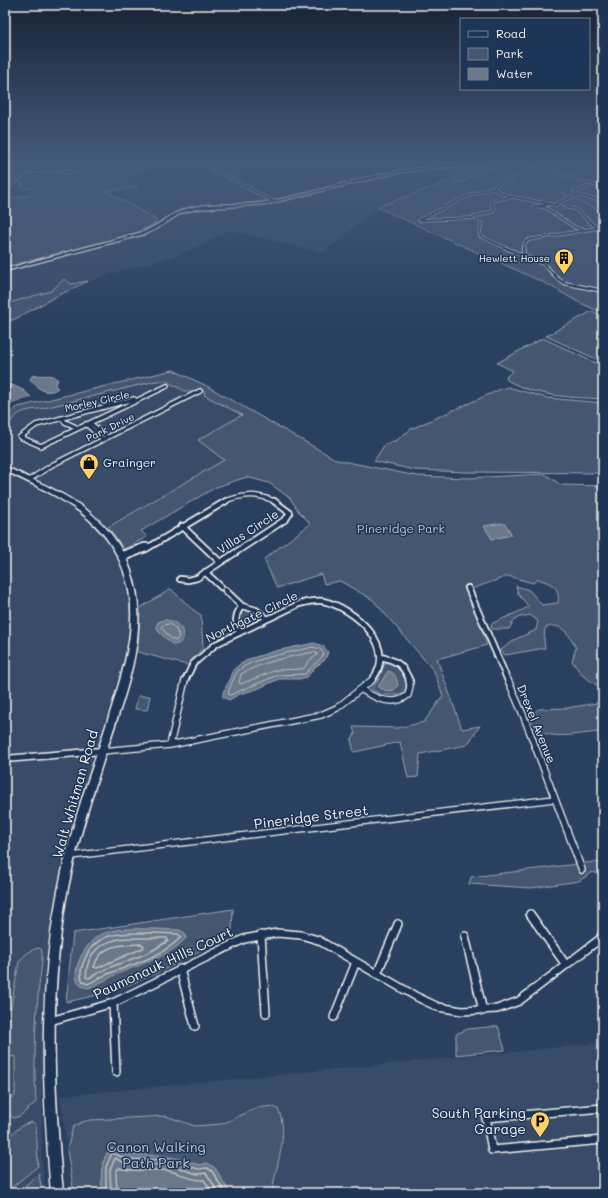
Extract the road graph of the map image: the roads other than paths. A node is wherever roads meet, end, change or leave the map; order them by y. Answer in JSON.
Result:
{"nodes":[{"id":1,"x":171,"y":217,"type":"edge"},
{"id":2,"x":424,"y":217,"type":"edge"},
{"id":3,"x":481,"y":217,"type":"edge"},
{"id":4,"x":559,"y":217,"type":"edge"},
{"id":5,"x":584,"y":217,"type":"edge"},
{"id":6,"x":476,"y":219,"type":"junction"},
{"id":7,"x":597,"y":228,"type":"junction"},
{"id":8,"x":584,"y":229,"type":"junction"},
{"id":9,"x":603,"y":233,"type":"edge"},
{"id":10,"x":523,"y":251,"type":"junction"},
{"id":11,"x":516,"y":252,"type":"junction"},
{"id":12,"x":524,"y":256,"type":"junction"},
{"id":13,"x":5,"y":270,"type":"edge"},
{"id":14,"x":603,"y":290,"type":"edge"},
{"id":15,"x":168,"y":386,"type":"dead end"},
{"id":16,"x":200,"y":391,"type":"dead end"},
{"id":17,"x":136,"y":400,"type":"junction"},
{"id":18,"x":62,"y":418,"type":"junction"},
{"id":19,"x":88,"y":424,"type":"junction"},
{"id":20,"x":78,"y":428,"type":"junction"},
{"id":21,"x":105,"y":438,"type":"junction"},
{"id":22,"x":5,"y":469,"type":"edge"},
{"id":23,"x":29,"y":480,"type":"junction"},
{"id":24,"x":182,"y":526,"type":"junction"},
{"id":25,"x":122,"y":556,"type":"junction"},
{"id":26,"x":220,"y":562,"type":"junction"},
{"id":27,"x":205,"y":572,"type":"junction"},
{"id":28,"x":180,"y":579,"type":"dead end"},
{"id":29,"x":468,"y":588,"type":"dead end"},
{"id":30,"x":242,"y":606,"type":"junction"},
{"id":31,"x":267,"y":619,"type":"junction"},
{"id":32,"x":238,"y":633,"type":"junction"},
{"id":33,"x":381,"y":657,"type":"junction"},
{"id":34,"x":362,"y":690,"type":"junction"},
{"id":35,"x":170,"y":745,"type":"junction"},
{"id":36,"x":102,"y":751,"type":"junction"},
{"id":37,"x":5,"y":759,"type":"edge"},
{"id":38,"x":554,"y":799,"type":"junction"},
{"id":39,"x":71,"y":856,"type":"junction"},
{"id":40,"x":582,"y":870,"type":"dead end"},
{"id":41,"x":530,"y":914,"type":"dead end"},
{"id":42,"x":398,"y":924,"type":"dead end"},
{"id":43,"x":603,"y":932,"type":"edge"},
{"id":44,"x":261,"y":935,"type":"junction"},
{"id":45,"x":465,"y":936,"type":"dead end"},
{"id":46,"x":601,"y":942,"type":"edge"},
{"id":47,"x":356,"y":962,"type":"junction"},
{"id":48,"x":566,"y":965,"type":"junction"},
{"id":49,"x":180,"y":969,"type":"junction"},
{"id":50,"x":377,"y":974,"type":"junction"},
{"id":51,"x":113,"y":1003,"type":"junction"},
{"id":52,"x":483,"y":1011,"type":"junction"},
{"id":53,"x":266,"y":1013,"type":"dead end"},
{"id":54,"x":334,"y":1017,"type":"dead end"},
{"id":55,"x":49,"y":1021,"type":"junction"},
{"id":56,"x":195,"y":1026,"type":"dead end"},
{"id":57,"x":116,"y":1072,"type":"dead end"},
{"id":58,"x":603,"y":1108,"type":"edge"},
{"id":59,"x":603,"y":1140,"type":"edge"},
{"id":60,"x":57,"y":1193,"type":"edge"}],
"edges":[{"from":1,"to":13,"type":"main road"},
{"from":2,"to":6,"type":"street"},
{"from":3,"to":6,"type":"street"},
{"from":4,"to":8,"type":"street"},
{"from":5,"to":7,"type":"street"},
{"from":6,"to":11,"type":"street"},
{"from":7,"to":8,"type":"street"},
{"from":7,"to":9,"type":"street"},
{"from":8,"to":10,"type":"street"},
{"from":10,"to":11,"type":"street"},
{"from":10,"to":12,"type":"street"},
{"from":11,"to":12,"type":"street"},
{"from":12,"to":14,"type":"street"},
{"from":15,"to":17,"type":"street","name":"Morley Circle"},
{"from":16,"to":21,"type":"street","name":"Park Drive"},
{"from":17,"to":18,"type":"street","name":"Morley Circle"},
{"from":17,"to":19,"type":"street","name":"Morley Circle"},
{"from":18,"to":20,"type":"street","name":"Morley Circle"},
{"from":18,"to":20,"type":"street","name":"Morley Circle"},
{"from":19,"to":20,"type":"street","name":"Morley Circle"},
{"from":19,"to":21,"type":"street","name":"Morley Circle"},
{"from":21,"to":23,"type":"street","name":"Park Drive"},
{"from":22,"to":23,"type":"main road","name":"Walt Whitman Road"},
{"from":23,"to":25,"type":"main road","name":"Walt Whitman Road"},
{"from":24,"to":25,"type":"street","name":"Villas Circle"},
{"from":24,"to":26,"type":"street"},
{"from":24,"to":26,"type":"street","name":"Villas Circle"},
{"from":25,"to":36,"type":"main road","name":"Walt Whitman Road"},
{"from":26,"to":27,"type":"street","name":"Villas Circle"},
{"from":27,"to":28,"type":"street","name":"Villas Circle"},
{"from":27,"to":30,"type":"street"},
{"from":29,"to":38,"type":"street","name":"Drexel Avenue"},
{"from":30,"to":31,"type":"street"},
{"from":30,"to":32,"type":"street"},
{"from":31,"to":32,"type":"street","name":"Northgate Circle"},
{"from":31,"to":33,"type":"street","name":"Northgate Circle"},
{"from":32,"to":35,"type":"street","name":"Northgate Circle"},
{"from":33,"to":34,"type":"street"},
{"from":33,"to":34,"type":"street"},
{"from":34,"to":35,"type":"street"},
{"from":35,"to":36,"type":"street"},
{"from":36,"to":37,"type":"street"},
{"from":36,"to":39,"type":"main road","name":"Walt Whitman Road"},
{"from":38,"to":39,"type":"street","name":"Pineridge Street"},
{"from":38,"to":40,"type":"street","name":"Drexel Avenue"},
{"from":39,"to":55,"type":"main road","name":"Walt Whitman Road"},
{"from":41,"to":48,"type":"street"},
{"from":42,"to":50,"type":"street"},
{"from":43,"to":46,"type":"street","name":"Paumonauk Hills Court"},
{"from":44,"to":47,"type":"street","name":"Paumonauk Hills Court"},
{"from":44,"to":49,"type":"street","name":"Paumonauk Hills Court"},
{"from":44,"to":53,"type":"street"},
{"from":45,"to":52,"type":"street"},
{"from":46,"to":48,"type":"street","name":"Paumonauk Hills Court"},
{"from":47,"to":50,"type":"street","name":"Paumonauk Hills Court"},
{"from":47,"to":54,"type":"street"},
{"from":48,"to":52,"type":"street","name":"Paumonauk Hills Court"},
{"from":49,"to":51,"type":"street","name":"Paumonauk Hills Court"},
{"from":49,"to":56,"type":"street"},
{"from":50,"to":52,"type":"street","name":"Paumonauk Hills Court"},
{"from":51,"to":55,"type":"street","name":"Paumonauk Hills Court"},
{"from":51,"to":57,"type":"street"},
{"from":55,"to":60,"type":"main road","name":"Walt Whitman Road"},
{"from":58,"to":59,"type":"street"}]}
